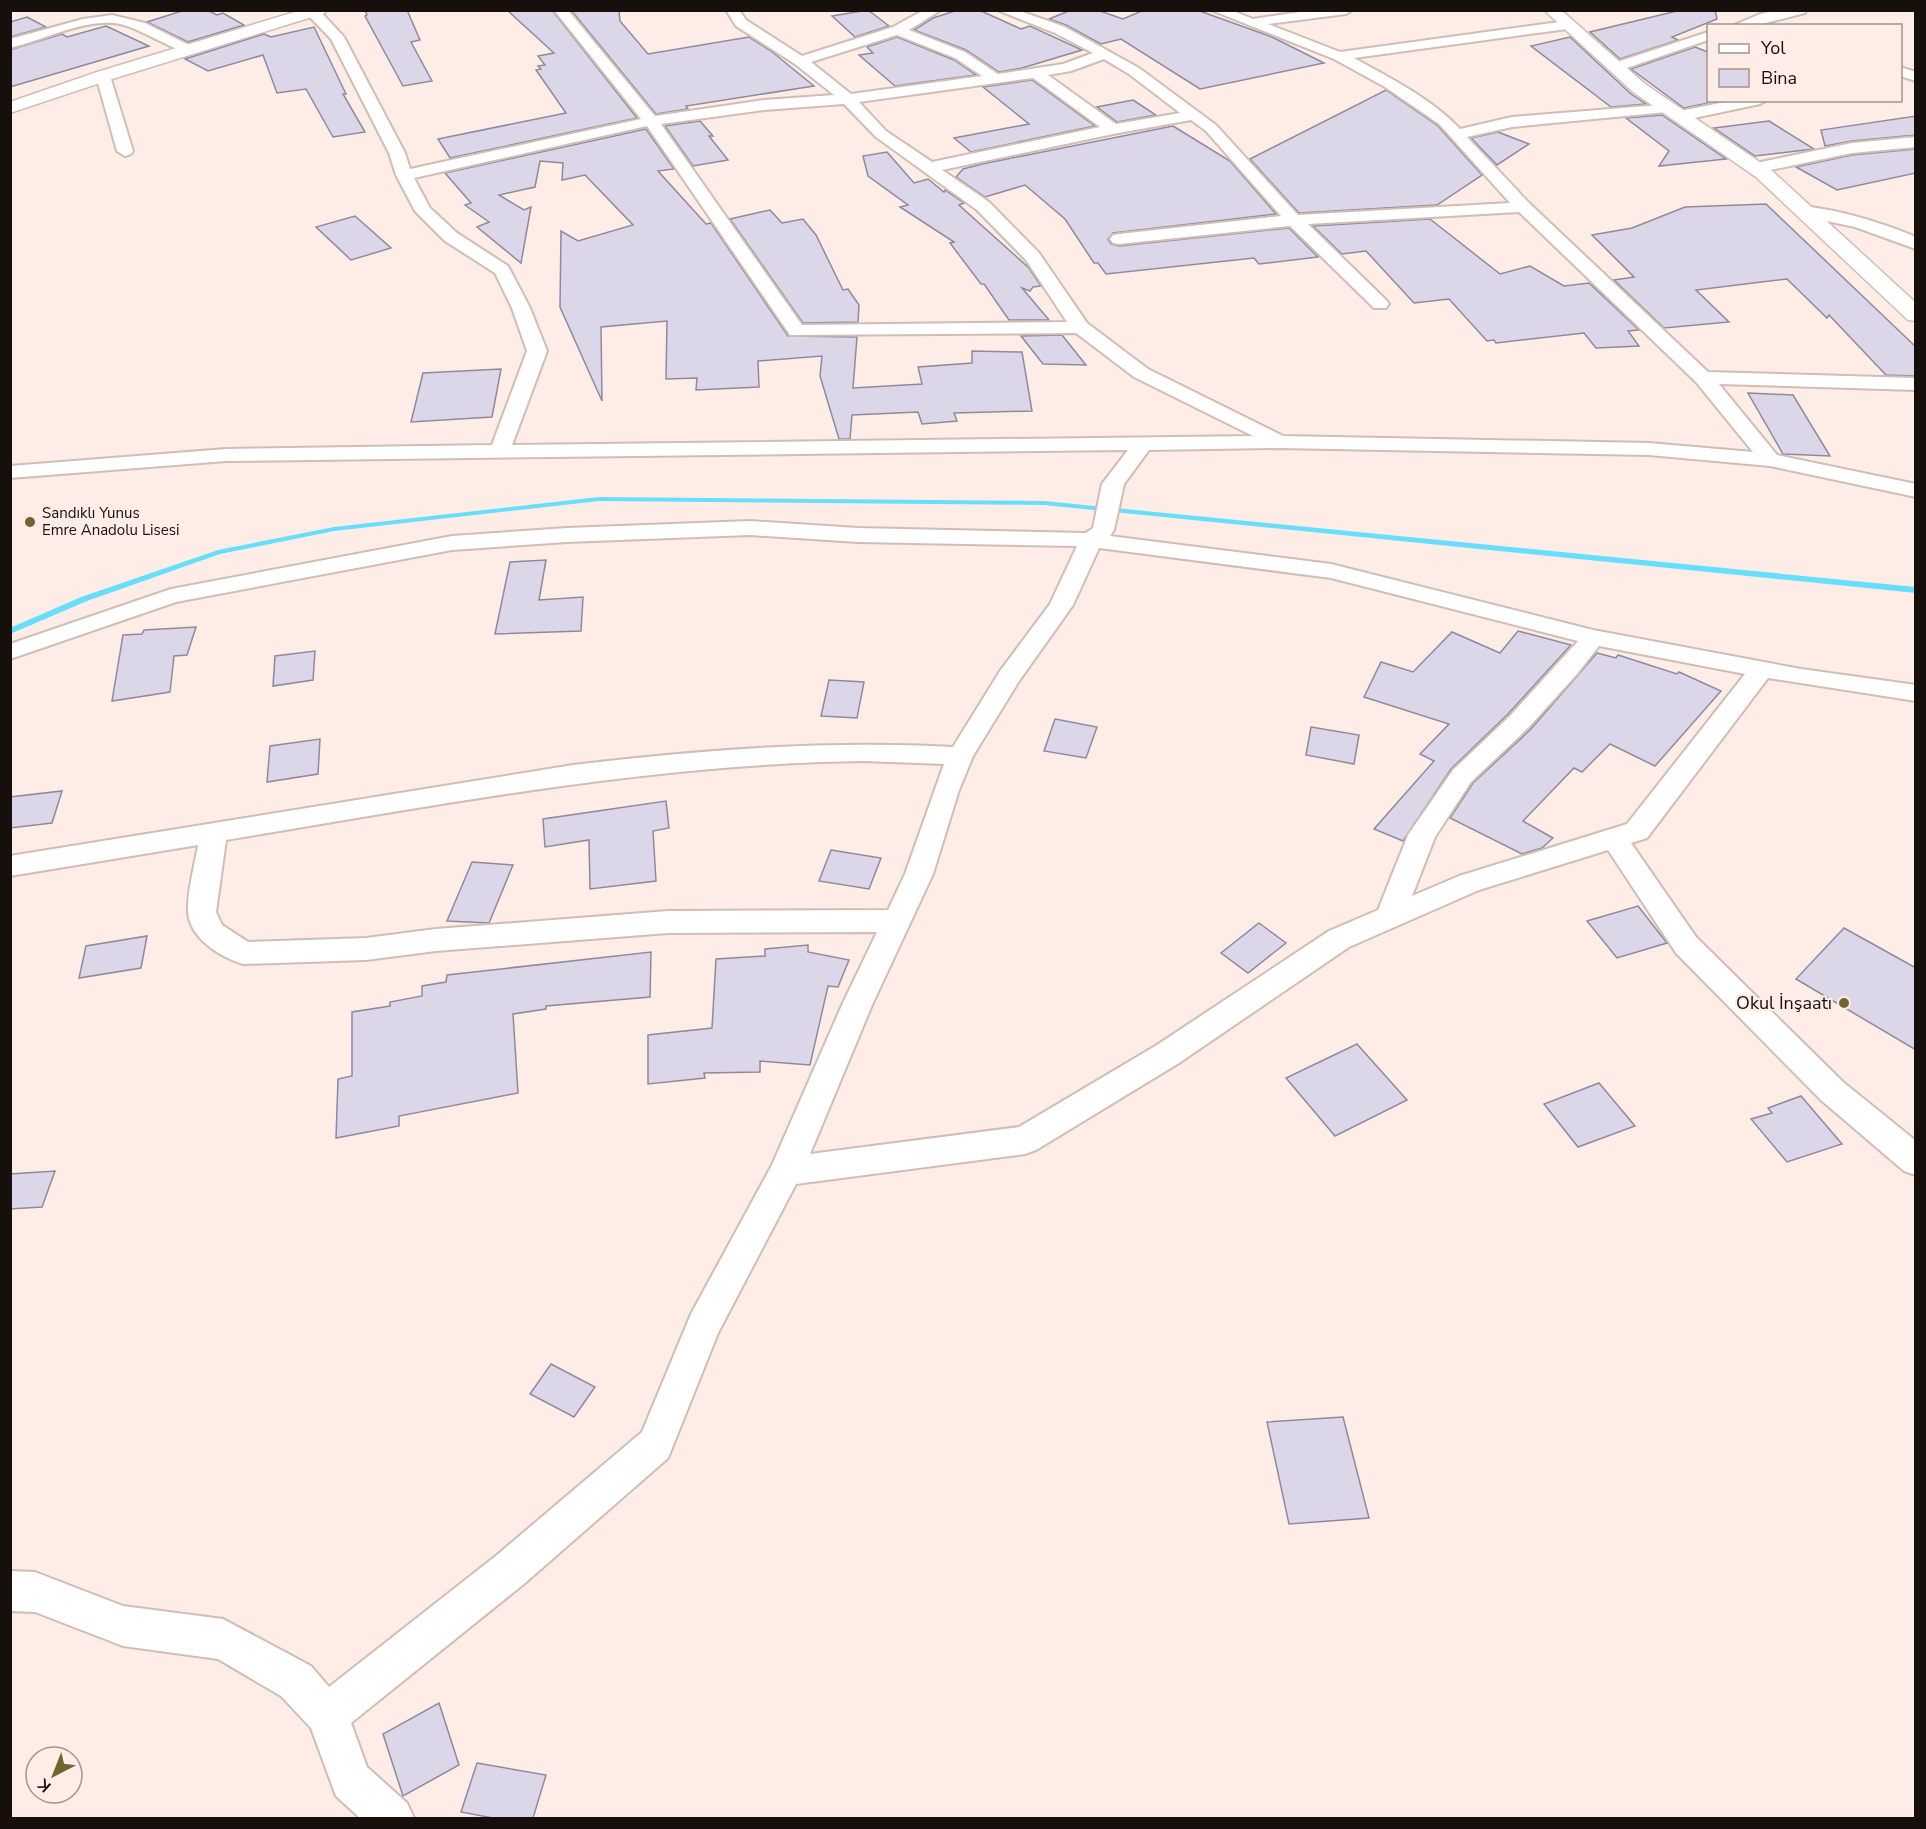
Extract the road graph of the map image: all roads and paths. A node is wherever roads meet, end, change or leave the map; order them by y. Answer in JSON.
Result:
{"nodes":[{"id":1,"x":560,"y":10,"type":"edge"},
{"id":2,"x":732,"y":10,"type":"edge"},
{"id":3,"x":935,"y":10,"type":"edge"},
{"id":4,"x":1003,"y":10,"type":"edge"},
{"id":5,"x":1217,"y":10,"type":"edge"},
{"id":6,"x":1346,"y":10,"type":"edge"},
{"id":7,"x":1551,"y":10,"type":"edge"},
{"id":8,"x":1800,"y":10,"type":"edge"},
{"id":9,"x":316,"y":11,"type":"edge"},
{"id":10,"x":1773,"y":16,"type":"junction"},
{"id":11,"x":1250,"y":22,"type":"junction"},
{"id":12,"x":1746,"y":24,"type":"edge"},
{"id":13,"x":1791,"y":24,"type":"edge"},
{"id":14,"x":1567,"y":25,"type":"junction"},
{"id":15,"x":898,"y":30,"type":"junction"},
{"id":16,"x":1707,"y":36,"type":"edge"},
{"id":17,"x":10,"y":44,"type":"edge"},
{"id":18,"x":190,"y":49,"type":"junction"},
{"id":19,"x":1105,"y":54,"type":"junction"},
{"id":20,"x":1339,"y":56,"type":"junction"},
{"id":21,"x":800,"y":61,"type":"junction"},
{"id":22,"x":1616,"y":67,"type":"junction"},
{"id":23,"x":1036,"y":73,"type":"junction"},
{"id":24,"x":103,"y":76,"type":"junction"},
{"id":25,"x":995,"y":79,"type":"junction"},
{"id":26,"x":848,"y":99,"type":"junction"},
{"id":27,"x":1744,"y":102,"type":"edge"},
{"id":28,"x":10,"y":108,"type":"edge"},
{"id":29,"x":1673,"y":111,"type":"junction"},
{"id":30,"x":1194,"y":116,"type":"junction"},
{"id":31,"x":651,"y":122,"type":"junction"},
{"id":32,"x":1113,"y":129,"type":"junction"},
{"id":33,"x":1456,"y":135,"type":"junction"},
{"id":34,"x":1916,"y":142,"type":"edge"},
{"id":35,"x":125,"y":151,"type":"dead end"},
{"id":36,"x":928,"y":168,"type":"junction"},
{"id":37,"x":1756,"y":168,"type":"junction"},
{"id":38,"x":404,"y":175,"type":"junction"},
{"id":39,"x":1523,"y":207,"type":"junction"},
{"id":40,"x":1804,"y":211,"type":"junction"},
{"id":41,"x":1294,"y":220,"type":"junction"},
{"id":42,"x":1119,"y":239,"type":"dead end"},
{"id":43,"x":1916,"y":244,"type":"edge"},
{"id":44,"x":1380,"y":304,"type":"dead end"},
{"id":45,"x":1916,"y":315,"type":"edge"},
{"id":46,"x":1080,"y":327,"type":"junction"},
{"id":47,"x":1703,"y":378,"type":"junction"},
{"id":48,"x":1916,"y":384,"type":"edge"},
{"id":49,"x":1280,"y":442,"type":"junction"},
{"id":50,"x":1144,"y":443,"type":"junction"},
{"id":51,"x":500,"y":451,"type":"junction"},
{"id":52,"x":1770,"y":460,"type":"junction"},
{"id":53,"x":10,"y":472,"type":"edge"},
{"id":54,"x":1916,"y":491,"type":"edge"},
{"id":55,"x":1097,"y":535,"type":"junction"},
{"id":56,"x":1593,"y":637,"type":"junction"},
{"id":57,"x":10,"y":652,"type":"edge"},
{"id":58,"x":1762,"y":669,"type":"junction"},
{"id":59,"x":1916,"y":693,"type":"edge"},
{"id":60,"x":960,"y":756,"type":"junction"},
{"id":61,"x":214,"y":832,"type":"junction"},
{"id":62,"x":1614,"y":838,"type":"junction"},
{"id":63,"x":10,"y":866,"type":"edge"},
{"id":64,"x":1390,"y":917,"type":"junction"},
{"id":65,"x":896,"y":921,"type":"junction"},
{"id":66,"x":1916,"y":1161,"type":"edge"},
{"id":67,"x":786,"y":1171,"type":"junction"},
{"id":68,"x":10,"y":1591,"type":"edge"},
{"id":69,"x":327,"y":1715,"type":"junction"},
{"id":70,"x":392,"y":1818,"type":"edge"}],
"edges":[{"from":1,"to":31,"type":"street"},
{"from":2,"to":21,"type":"street"},
{"from":3,"to":15,"type":"street"},
{"from":4,"to":19,"type":"street"},
{"from":5,"to":11,"type":"street"},
{"from":6,"to":11,"type":"street"},
{"from":7,"to":14,"type":"street"},
{"from":8,"to":10,"type":"street"},
{"from":9,"to":18,"type":"street"},
{"from":9,"to":38,"type":"street"},
{"from":10,"to":12,"type":"street"},
{"from":10,"to":13,"type":"street"},
{"from":11,"to":20,"type":"street"},
{"from":14,"to":20,"type":"street"},
{"from":14,"to":22,"type":"street"},
{"from":15,"to":21,"type":"street"},
{"from":15,"to":25,"type":"street"},
{"from":16,"to":22,"type":"street"},
{"from":17,"to":18,"type":"street"},
{"from":18,"to":24,"type":"street"},
{"from":19,"to":23,"type":"street"},
{"from":19,"to":30,"type":"street"},
{"from":20,"to":33,"type":"street"},
{"from":21,"to":26,"type":"street"},
{"from":22,"to":29,"type":"street"},
{"from":23,"to":25,"type":"street"},
{"from":23,"to":32,"type":"street"},
{"from":24,"to":28,"type":"street"},
{"from":24,"to":35,"type":"street"},
{"from":25,"to":26,"type":"street"},
{"from":26,"to":31,"type":"street"},
{"from":26,"to":36,"type":"street"},
{"from":27,"to":29,"type":"street"},
{"from":29,"to":33,"type":"street"},
{"from":29,"to":37,"type":"street"},
{"from":30,"to":32,"type":"street"},
{"from":30,"to":41,"type":"street"},
{"from":31,"to":38,"type":"street"},
{"from":31,"to":46,"type":"street"},
{"from":32,"to":36,"type":"street"},
{"from":33,"to":39,"type":"street"},
{"from":34,"to":37,"type":"street"},
{"from":36,"to":46,"type":"street"},
{"from":37,"to":40,"type":"street"},
{"from":38,"to":51,"type":"street"},
{"from":39,"to":41,"type":"street"},
{"from":39,"to":47,"type":"street"},
{"from":40,"to":43,"type":"street"},
{"from":40,"to":45,"type":"street"},
{"from":41,"to":42,"type":"street"},
{"from":41,"to":44,"type":"street"},
{"from":46,"to":49,"type":"street"},
{"from":47,"to":48,"type":"street"},
{"from":47,"to":52,"type":"street"},
{"from":49,"to":50,"type":"street"},
{"from":49,"to":52,"type":"street"},
{"from":50,"to":51,"type":"street"},
{"from":50,"to":55,"type":"street"},
{"from":51,"to":53,"type":"street"},
{"from":52,"to":54,"type":"street"},
{"from":55,"to":56,"type":"street"},
{"from":55,"to":57,"type":"street"},
{"from":55,"to":60,"type":"street"},
{"from":56,"to":58,"type":"street"},
{"from":56,"to":64,"type":"street"},
{"from":58,"to":59,"type":"street"},
{"from":58,"to":62,"type":"street"},
{"from":60,"to":61,"type":"street"},
{"from":60,"to":65,"type":"street"},
{"from":61,"to":63,"type":"street"},
{"from":61,"to":65,"type":"street"},
{"from":62,"to":64,"type":"street"},
{"from":62,"to":66,"type":"street"},
{"from":64,"to":67,"type":"street"},
{"from":65,"to":67,"type":"street"},
{"from":67,"to":69,"type":"street"},
{"from":68,"to":69,"type":"street"},
{"from":69,"to":70,"type":"street"}]}
